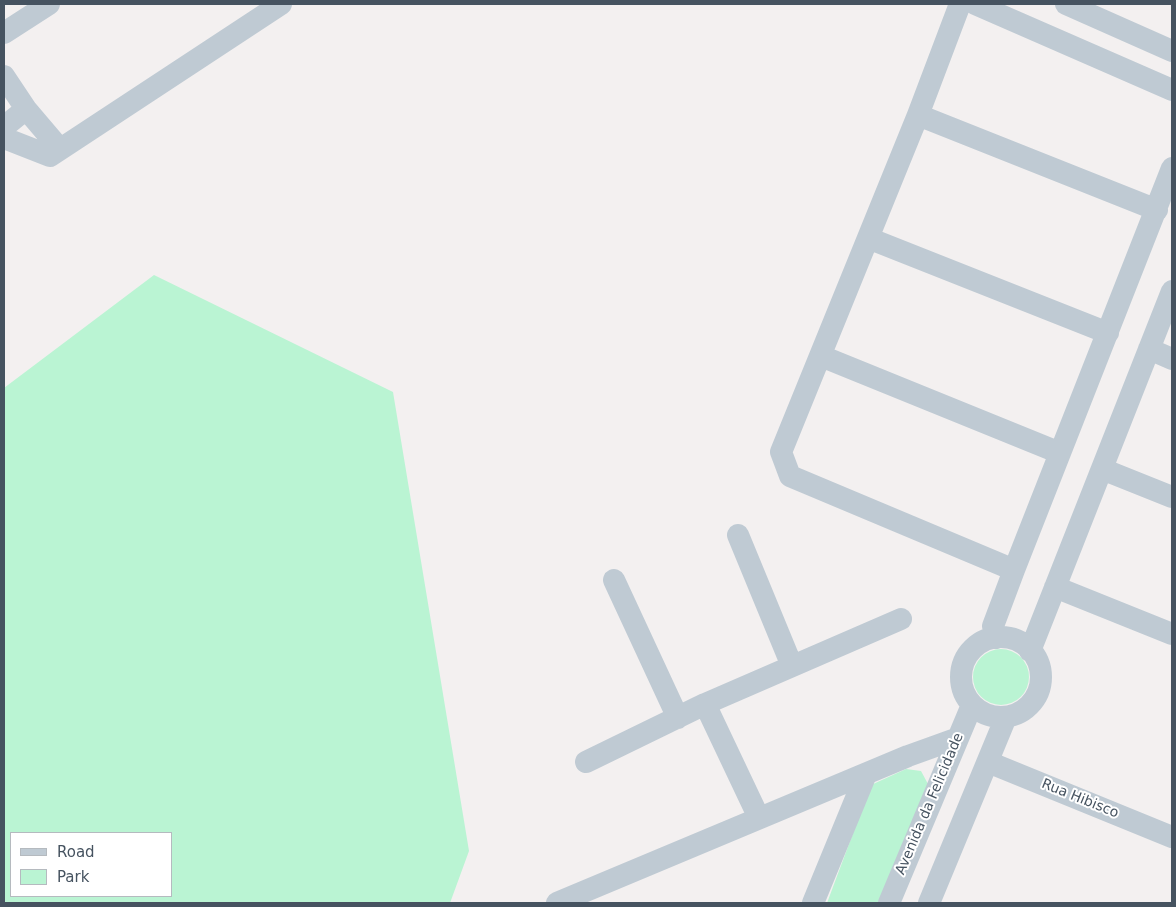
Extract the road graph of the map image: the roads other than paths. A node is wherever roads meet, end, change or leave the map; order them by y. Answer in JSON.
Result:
{"nodes":[{"id":1,"x":49,"y":4,"type":"edge"},
{"id":2,"x":281,"y":4,"type":"edge"},
{"id":3,"x":960,"y":4,"type":"edge"},
{"id":4,"x":975,"y":4,"type":"edge"},
{"id":5,"x":1066,"y":4,"type":"edge"},
{"id":6,"x":4,"y":33,"type":"edge"},
{"id":7,"x":1172,"y":51,"type":"edge"},
{"id":8,"x":4,"y":76,"type":"edge"},
{"id":9,"x":1172,"y":90,"type":"edge"},
{"id":10,"x":26,"y":109,"type":"junction"},
{"id":11,"x":918,"y":115,"type":"junction"},
{"id":12,"x":4,"y":127,"type":"edge"},
{"id":13,"x":4,"y":138,"type":"edge"},
{"id":14,"x":60,"y":150,"type":"junction"},
{"id":15,"x":1172,"y":168,"type":"edge"},
{"id":16,"x":1157,"y":210,"type":"junction"},
{"id":17,"x":868,"y":238,"type":"junction"},
{"id":18,"x":1172,"y":292,"type":"edge"},
{"id":19,"x":1108,"y":333,"type":"junction"},
{"id":20,"x":1149,"y":350,"type":"junction"},
{"id":21,"x":820,"y":356,"type":"junction"},
{"id":22,"x":1172,"y":359,"type":"edge"},
{"id":23,"x":1060,"y":453,"type":"junction"},
{"id":24,"x":1102,"y":469,"type":"junction"},
{"id":25,"x":1172,"y":497,"type":"edge"},
{"id":26,"x":738,"y":535,"type":"dead end"},
{"id":27,"x":1014,"y":570,"type":"junction"},
{"id":28,"x":614,"y":580,"type":"dead end"},
{"id":29,"x":1056,"y":587,"type":"junction"},
{"id":30,"x":901,"y":620,"type":"dead end"},
{"id":31,"x":1172,"y":634,"type":"edge"},
{"id":32,"x":996,"y":638,"type":"junction"},
{"id":33,"x":1030,"y":651,"type":"junction"},
{"id":34,"x":792,"y":666,"type":"junction"},
{"id":35,"x":705,"y":704,"type":"junction"},
{"id":36,"x":972,"y":705,"type":"junction"},
{"id":37,"x":1006,"y":717,"type":"junction"},
{"id":38,"x":678,"y":718,"type":"junction"},
{"id":39,"x":958,"y":738,"type":"junction"},
{"id":40,"x":586,"y":762,"type":"dead end"},
{"id":41,"x":988,"y":762,"type":"junction"},
{"id":42,"x":866,"y":774,"type":"junction"},
{"id":43,"x":759,"y":818,"type":"junction"},
{"id":44,"x":1172,"y":837,"type":"edge"},
{"id":45,"x":556,"y":903,"type":"edge"},
{"id":46,"x":813,"y":903,"type":"edge"},
{"id":47,"x":889,"y":903,"type":"edge"},
{"id":48,"x":929,"y":903,"type":"edge"}],
"edges":[{"from":1,"to":6,"type":"street"},
{"from":2,"to":14,"type":"street"},
{"from":3,"to":11,"type":"street"},
{"from":4,"to":9,"type":"street"},
{"from":5,"to":7,"type":"street"},
{"from":8,"to":10,"type":"street"},
{"from":10,"to":12,"type":"street"},
{"from":10,"to":14,"type":"street"},
{"from":11,"to":16,"type":"street"},
{"from":11,"to":17,"type":"street"},
{"from":13,"to":14,"type":"street"},
{"from":15,"to":16,"type":"street"},
{"from":16,"to":19,"type":"street"},
{"from":17,"to":19,"type":"street"},
{"from":17,"to":21,"type":"street"},
{"from":18,"to":20,"type":"street"},
{"from":19,"to":23,"type":"street"},
{"from":20,"to":22,"type":"street"},
{"from":20,"to":24,"type":"street"},
{"from":21,"to":23,"type":"street"},
{"from":21,"to":27,"type":"street"},
{"from":23,"to":27,"type":"street"},
{"from":24,"to":25,"type":"street"},
{"from":24,"to":29,"type":"street"},
{"from":26,"to":34,"type":"street"},
{"from":27,"to":32,"type":"street"},
{"from":28,"to":38,"type":"street"},
{"from":29,"to":31,"type":"street"},
{"from":29,"to":33,"type":"street"},
{"from":30,"to":34,"type":"street"},
{"from":32,"to":33,"type":"street"},
{"from":32,"to":36,"type":"street"},
{"from":33,"to":37,"type":"street"},
{"from":34,"to":35,"type":"street"},
{"from":35,"to":38,"type":"street"},
{"from":35,"to":43,"type":"street"},
{"from":36,"to":37,"type":"street"},
{"from":36,"to":39,"type":"street","name":"Avenida da Felicidade"},
{"from":37,"to":41,"type":"street"},
{"from":38,"to":40,"type":"street"},
{"from":39,"to":42,"type":"street"},
{"from":39,"to":47,"type":"street","name":"Avenida da Felicidade"},
{"from":41,"to":44,"type":"street","name":"Rua Hibisco"},
{"from":41,"to":48,"type":"street"},
{"from":42,"to":43,"type":"street"},
{"from":42,"to":46,"type":"street"},
{"from":43,"to":45,"type":"street"}]}
